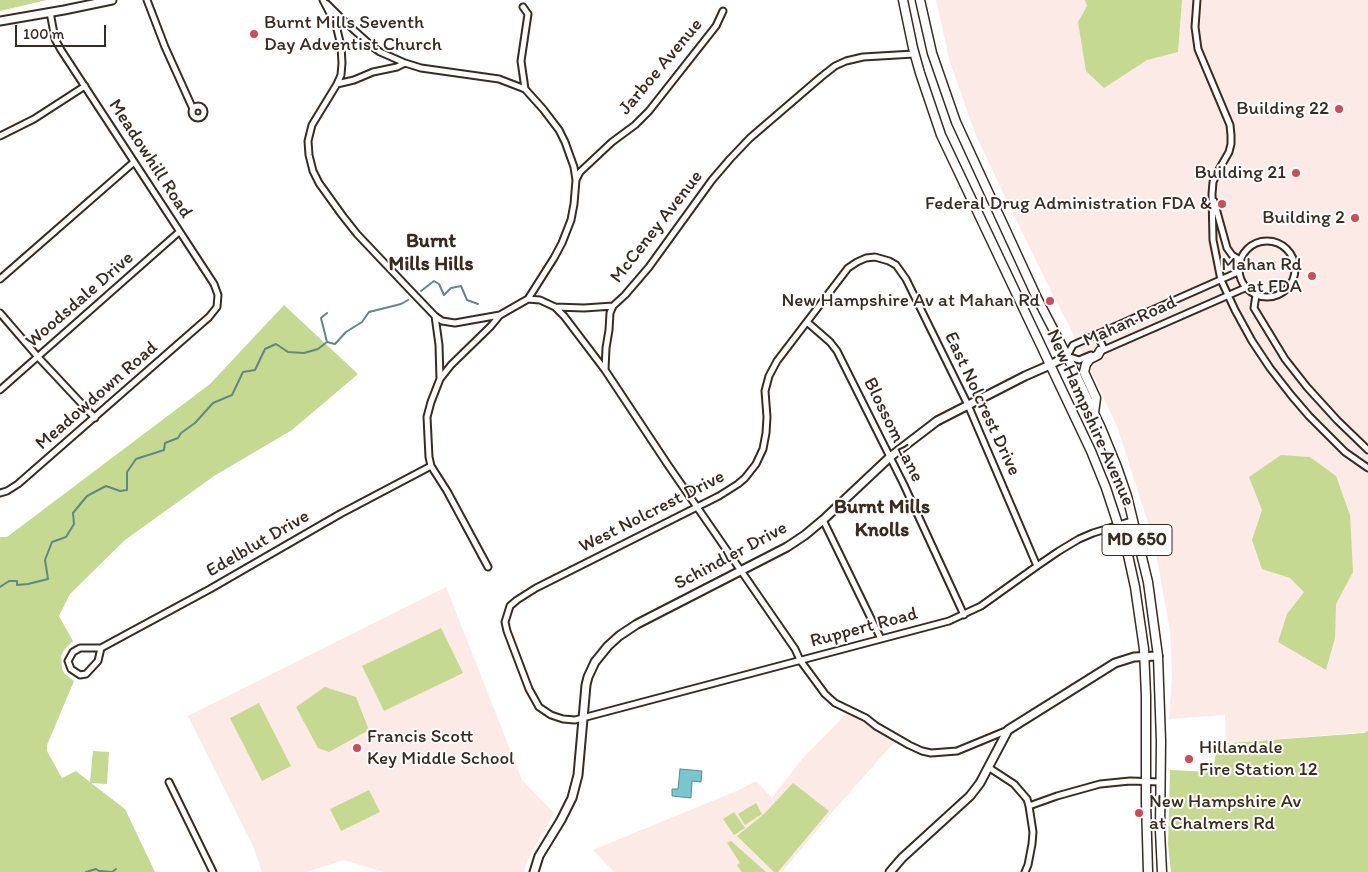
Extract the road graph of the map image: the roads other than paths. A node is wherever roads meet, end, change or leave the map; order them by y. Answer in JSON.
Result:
{"nodes":[{"id":1,"x":112,"y":0,"type":"edge"},
{"id":2,"x":147,"y":0,"type":"edge"},
{"id":3,"x":323,"y":0,"type":"edge"},
{"id":4,"x":903,"y":0,"type":"edge"},
{"id":5,"x":920,"y":0,"type":"edge"},
{"id":6,"x":1197,"y":0,"type":"edge"},
{"id":7,"x":523,"y":7,"type":"dead end"},
{"id":8,"x":723,"y":10,"type":"dead end"},
{"id":9,"x":51,"y":12,"type":"junction"},
{"id":10,"x":0,"y":21,"type":"edge"},
{"id":11,"x":914,"y":54,"type":"junction"},
{"id":12,"x":405,"y":63,"type":"junction"},
{"id":13,"x":337,"y":84,"type":"junction"},
{"id":14,"x":85,"y":86,"type":"junction"},
{"id":15,"x":525,"y":89,"type":"junction"},
{"id":16,"x":193,"y":109,"type":"dead end"},
{"id":17,"x":0,"y":136,"type":"edge"},
{"id":18,"x":134,"y":162,"type":"junction"},
{"id":19,"x":576,"y":180,"type":"junction"},
{"id":20,"x":1212,"y":194,"type":"junction"},
{"id":21,"x":179,"y":232,"type":"junction"},
{"id":22,"x":1240,"y":260,"type":"junction"},
{"id":23,"x":889,"y":261,"type":"joint"},
{"id":24,"x":1238,"y":272,"type":"junction"},
{"id":25,"x":0,"y":279,"type":"edge"},
{"id":26,"x":1221,"y":280,"type":"junction"},
{"id":27,"x":1245,"y":288,"type":"junction"},
{"id":28,"x":1228,"y":295,"type":"junction"},
{"id":29,"x":1256,"y":295,"type":"junction"},
{"id":30,"x":528,"y":299,"type":"junction"},
{"id":31,"x":613,"y":306,"type":"junction"},
{"id":32,"x":555,"y":307,"type":"junction"},
{"id":33,"x":0,"y":313,"type":"edge"},
{"id":34,"x":500,"y":314,"type":"junction"},
{"id":35,"x":435,"y":316,"type":"junction"},
{"id":36,"x":206,"y":320,"type":"joint"},
{"id":37,"x":807,"y":322,"type":"junction"},
{"id":38,"x":1097,"y":334,"type":"junction"},
{"id":39,"x":1102,"y":350,"type":"junction"},
{"id":40,"x":1067,"y":356,"type":"junction"},
{"id":41,"x":38,"y":357,"type":"junction"},
{"id":42,"x":1050,"y":365,"type":"junction"},
{"id":43,"x":605,"y":370,"type":"junction"},
{"id":44,"x":440,"y":379,"type":"junction"},
{"id":45,"x":0,"y":390,"type":"edge"},
{"id":46,"x":968,"y":405,"type":"junction"},
{"id":47,"x":1094,"y":413,"type":"junction"},
{"id":48,"x":95,"y":418,"type":"junction"},
{"id":49,"x":1368,"y":450,"type":"edge"},
{"id":50,"x":890,"y":457,"type":"junction"},
{"id":51,"x":431,"y":466,"type":"junction"},
{"id":52,"x":1368,"y":468,"type":"edge"},
{"id":53,"x":0,"y":493,"type":"edge"},
{"id":54,"x":696,"y":506,"type":"junction"},
{"id":55,"x":823,"y":520,"type":"junction"},
{"id":56,"x":1132,"y":521,"type":"junction"},
{"id":57,"x":1119,"y":525,"type":"junction"},
{"id":58,"x":1037,"y":566,"type":"junction"},
{"id":59,"x":488,"y":567,"type":"dead end"},
{"id":60,"x":740,"y":572,"type":"junction"},
{"id":61,"x":964,"y":615,"type":"junction"},
{"id":62,"x":881,"y":639,"type":"junction"},
{"id":63,"x":101,"y":648,"type":"junction"},
{"id":64,"x":1144,"y":656,"type":"junction"},
{"id":65,"x":1158,"y":656,"type":"junction"},
{"id":66,"x":800,"y":660,"type":"junction"},
{"id":67,"x":583,"y":718,"type":"junction"},
{"id":68,"x":1008,"y":730,"type":"junction"},
{"id":69,"x":988,"y":767,"type":"junction"},
{"id":70,"x":1146,"y":781,"type":"junction"},
{"id":71,"x":170,"y":782,"type":"dead end"},
{"id":72,"x":1160,"y":782,"type":"junction"},
{"id":73,"x":1029,"y":806,"type":"junction"},
{"id":74,"x":213,"y":872,"type":"edge"},
{"id":75,"x":534,"y":872,"type":"edge"},
{"id":76,"x":890,"y":872,"type":"edge"},
{"id":77,"x":1025,"y":872,"type":"edge"},
{"id":78,"x":1148,"y":872,"type":"edge"},
{"id":79,"x":1162,"y":872,"type":"edge"}],
"edges":[{"from":1,"to":9,"type":"street"},
{"from":2,"to":16,"type":"street"},
{"from":3,"to":12,"type":"street"},
{"from":3,"to":13,"type":"street"},
{"from":4,"to":11,"type":"main road","name":"New Hampshire Avenue","number":"MD 650"},
{"from":5,"to":40,"type":"main road","name":"New Hampshire Avenue","number":"MD 650"},
{"from":6,"to":20,"type":"street"},
{"from":7,"to":15,"type":"street"},
{"from":8,"to":19,"type":"street","name":"Jarboe Avenue"},
{"from":9,"to":10,"type":"street"},
{"from":9,"to":14,"type":"street","name":"Meadowhill Road"},
{"from":11,"to":31,"type":"street","name":"McCeney Avenue"},
{"from":11,"to":42,"type":"main road","name":"New Hampshire Avenue","number":"MD 650"},
{"from":12,"to":13,"type":"street"},
{"from":12,"to":15,"type":"street"},
{"from":13,"to":35,"type":"street"},
{"from":14,"to":17,"type":"street"},
{"from":14,"to":18,"type":"street","name":"Meadowhill Road"},
{"from":15,"to":19,"type":"street"},
{"from":18,"to":21,"type":"street","name":"Meadowhill Road"},
{"from":18,"to":25,"type":"street"},
{"from":19,"to":30,"type":"street"},
{"from":20,"to":22,"type":"street"},
{"from":20,"to":26,"type":"street"},
{"from":21,"to":36,"type":"street","name":"Meadowhill Road"},
{"from":21,"to":41,"type":"street","name":"Woodsdale Drive"},
{"from":22,"to":24,"type":"street"},
{"from":22,"to":29,"type":"street"},
{"from":23,"to":37,"type":"street","name":"West Nolcrest Drive"},
{"from":23,"to":46,"type":"street","name":"East Nolcrest Drive"},
{"from":24,"to":26,"type":"street","name":"Mahan Road"},
{"from":24,"to":27,"type":"street"},
{"from":26,"to":28,"type":"street"},
{"from":26,"to":38,"type":"street","name":"Mahan Road"},
{"from":27,"to":28,"type":"street","name":"Mahan Road"},
{"from":27,"to":29,"type":"street"},
{"from":28,"to":39,"type":"street","name":"Mahan Road"},
{"from":28,"to":52,"type":"street"},
{"from":29,"to":49,"type":"street"},
{"from":30,"to":32,"type":"street","name":"McCeney Avenue"},
{"from":30,"to":34,"type":"street"},
{"from":31,"to":32,"type":"street","name":"McCeney Avenue"},
{"from":31,"to":43,"type":"street"},
{"from":32,"to":43,"type":"street"},
{"from":33,"to":41,"type":"street"},
{"from":34,"to":35,"type":"street"},
{"from":34,"to":44,"type":"street"},
{"from":35,"to":44,"type":"street"},
{"from":36,"to":48,"type":"street","name":"Meadowdown Road"},
{"from":37,"to":50,"type":"street","name":"Blossom Lane"},
{"from":37,"to":54,"type":"street","name":"West Nolcrest Drive"},
{"from":38,"to":39,"type":"street"},
{"from":38,"to":40,"type":"street","name":"Mahan Road"},
{"from":39,"to":40,"type":"street","name":"Mahan Road"},
{"from":39,"to":47,"type":"main road"},
{"from":40,"to":42,"type":"street","name":"Schindler Drive"},
{"from":40,"to":47,"type":"main road","name":"New Hampshire Avenue","number":"MD 650"},
{"from":41,"to":45,"type":"street","name":"Woodsdale Drive"},
{"from":41,"to":48,"type":"street"},
{"from":42,"to":46,"type":"street","name":"Schindler Drive"},
{"from":42,"to":57,"type":"main road","name":"New Hampshire Avenue","number":"MD 650"},
{"from":43,"to":54,"type":"street"},
{"from":44,"to":51,"type":"street"},
{"from":46,"to":50,"type":"street","name":"Schindler Drive"},
{"from":46,"to":58,"type":"street","name":"East Nolcrest Drive"},
{"from":47,"to":56,"type":"main road","name":"New Hampshire Avenue","number":"MD 650"},
{"from":48,"to":53,"type":"street","name":"Meadowdown Road"},
{"from":50,"to":55,"type":"street","name":"Schindler Drive"},
{"from":50,"to":61,"type":"street","name":"Blossom Lane"},
{"from":51,"to":59,"type":"street"},
{"from":51,"to":63,"type":"street","name":"Edelblut Drive"},
{"from":54,"to":60,"type":"street"},
{"from":54,"to":67,"type":"street","name":"West Nolcrest Drive"},
{"from":55,"to":60,"type":"street","name":"Schindler Drive"},
{"from":55,"to":62,"type":"street"},
{"from":56,"to":57,"type":"street","name":"Ruppert Road"},
{"from":56,"to":65,"type":"main road","name":"New Hampshire Avenue","number":"MD 650"},
{"from":57,"to":58,"type":"street","name":"Ruppert Road"},
{"from":57,"to":64,"type":"main road","name":"New Hampshire Avenue","number":"MD 650"},
{"from":58,"to":61,"type":"street","name":"Ruppert Road"},
{"from":60,"to":66,"type":"street"},
{"from":60,"to":67,"type":"street","name":"Schindler Drive"},
{"from":61,"to":62,"type":"street","name":"Ruppert Road"},
{"from":62,"to":66,"type":"street","name":"Ruppert Road"},
{"from":63,"to":63,"type":"street","name":"Edelblut Drive"},
{"from":64,"to":65,"type":"street"},
{"from":64,"to":68,"type":"street"},
{"from":64,"to":70,"type":"main road","name":"New Hampshire Avenue","number":"MD 650"},
{"from":65,"to":72,"type":"main road","name":"New Hampshire Avenue","number":"MD 650"},
{"from":66,"to":67,"type":"street","name":"Ruppert Road"},
{"from":66,"to":68,"type":"street"},
{"from":67,"to":75,"type":"street","name":"Schindler Drive"},
{"from":68,"to":69,"type":"street"},
{"from":69,"to":73,"type":"street"},
{"from":69,"to":76,"type":"street"},
{"from":70,"to":72,"type":"street"},
{"from":70,"to":73,"type":"street"},
{"from":70,"to":78,"type":"main road","name":"New Hampshire Avenue","number":"MD 650"},
{"from":71,"to":74,"type":"street"},
{"from":72,"to":79,"type":"main road","name":"New Hampshire Avenue","number":"MD 650"},
{"from":73,"to":77,"type":"street"}]}
